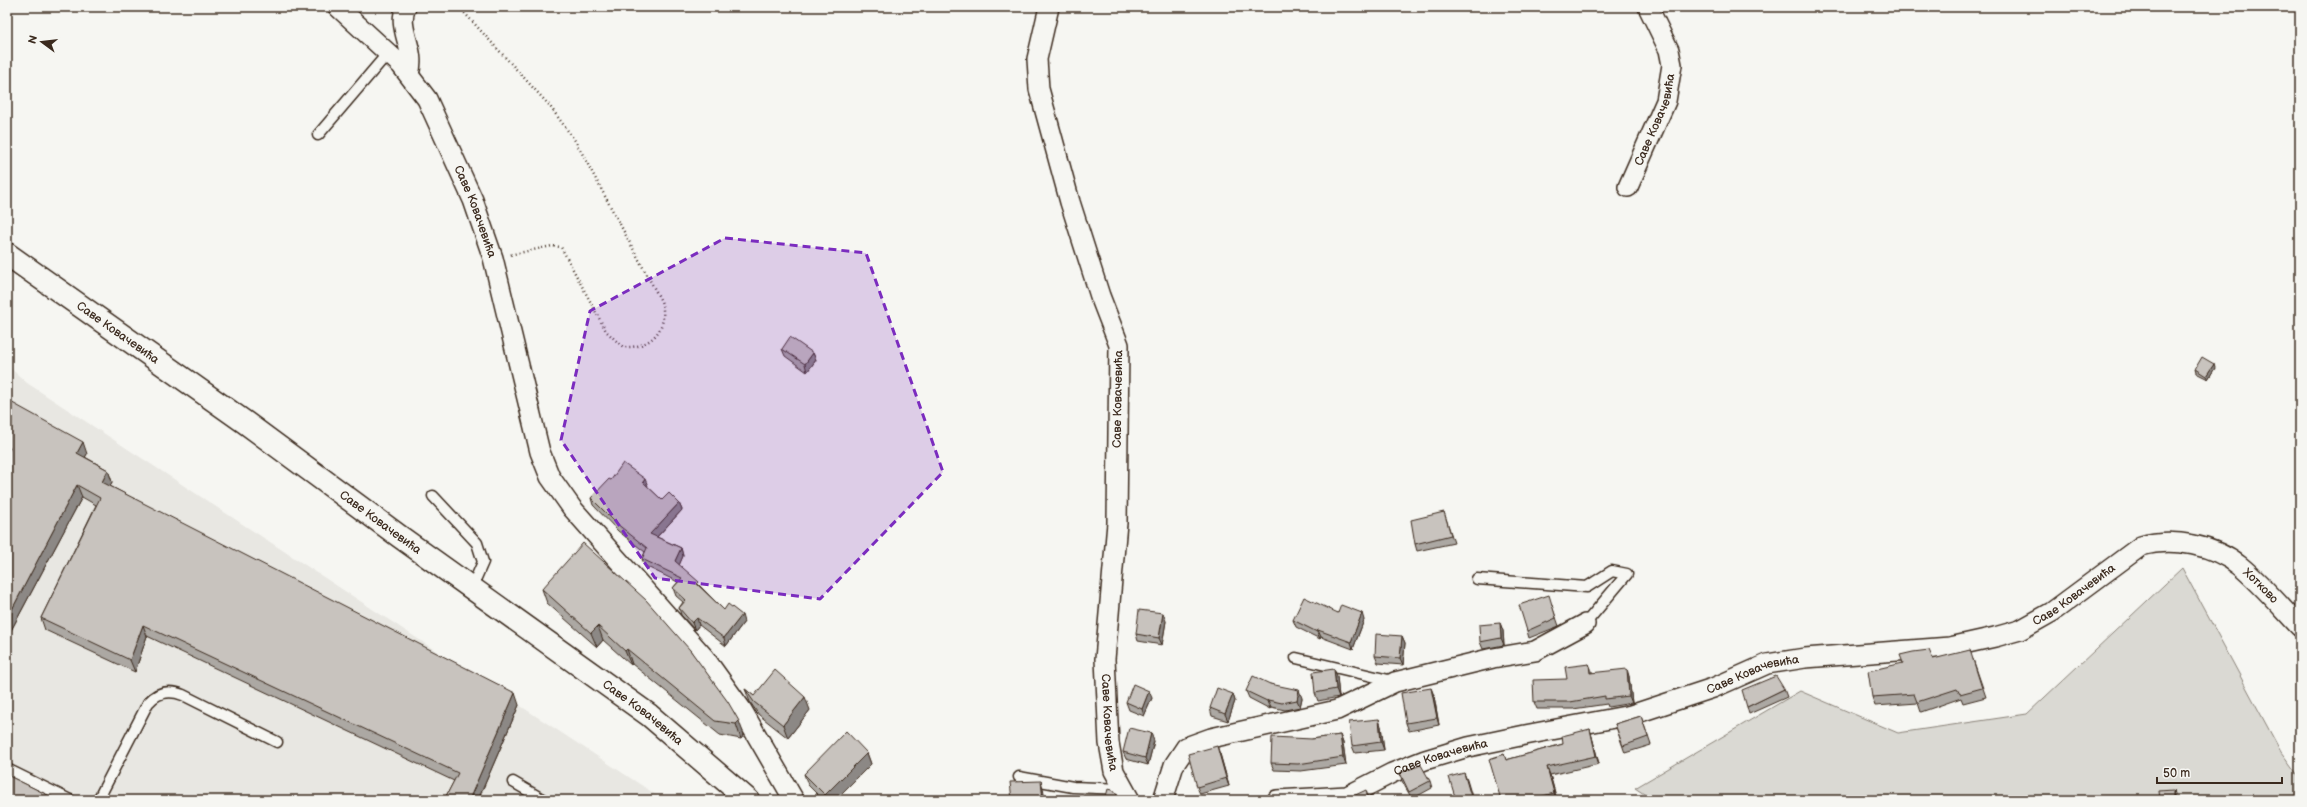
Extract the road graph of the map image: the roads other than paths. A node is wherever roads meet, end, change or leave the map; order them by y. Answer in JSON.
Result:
{"nodes":[{"id":1,"x":338,"y":7,"type":"edge"},
{"id":2,"x":406,"y":7,"type":"edge"},
{"id":3,"x":1049,"y":7,"type":"edge"},
{"id":4,"x":1648,"y":7,"type":"edge"},
{"id":5,"x":388,"y":53,"type":"junction"},
{"id":6,"x":408,"y":74,"type":"junction"},
{"id":7,"x":318,"y":135,"type":"dead end"},
{"id":8,"x":1628,"y":187,"type":"dead end"},
{"id":9,"x":7,"y":254,"type":"edge"},
{"id":10,"x":433,"y":496,"type":"dead end"},
{"id":11,"x":2216,"y":551,"type":"joint"},
{"id":12,"x":1477,"y":579,"type":"dead end"},
{"id":13,"x":472,"y":587,"type":"junction"},
{"id":14,"x":1585,"y":624,"type":"joint"},
{"id":15,"x":2300,"y":627,"type":"edge"},
{"id":16,"x":1296,"y":658,"type":"dead end"},
{"id":17,"x":1395,"y":682,"type":"junction"},
{"id":18,"x":277,"y":742,"type":"dead end"},
{"id":19,"x":7,"y":769,"type":"edge"},
{"id":20,"x":1019,"y":777,"type":"dead end"},
{"id":21,"x":513,"y":782,"type":"dead end"},
{"id":22,"x":1126,"y":795,"type":"edge"},
{"id":23,"x":70,"y":800,"type":"edge"},
{"id":24,"x":98,"y":800,"type":"edge"},
{"id":25,"x":544,"y":800,"type":"edge"},
{"id":26,"x":748,"y":800,"type":"edge"},
{"id":27,"x":794,"y":800,"type":"edge"},
{"id":28,"x":1163,"y":800,"type":"edge"},
{"id":29,"x":1277,"y":800,"type":"edge"}],
"edges":[{"from":1,"to":5,"type":"street","name":"Саве Ковачевића"},
{"from":2,"to":6,"type":"street"},
{"from":3,"to":22,"type":"street","name":"Саве Ковачевића"},
{"from":4,"to":8,"type":"street","name":"Саве Ковачевића"},
{"from":5,"to":6,"type":"street","name":"Саве Ковачевића"},
{"from":5,"to":7,"type":"lane"},
{"from":6,"to":27,"type":"street","name":"Саве Ковачевића"},
{"from":9,"to":13,"type":"main road","name":"Саве Ковачевића"},
{"from":10,"to":13,"type":"lane"},
{"from":11,"to":15,"type":"street","name":"Хотково"},
{"from":11,"to":29,"type":"street","name":"Саве Ковачевића"},
{"from":12,"to":14,"type":"lane"},
{"from":13,"to":26,"type":"main road","name":"Саве Ковачевића"},
{"from":14,"to":17,"type":"street"},
{"from":16,"to":17,"type":"lane"},
{"from":17,"to":28,"type":"street"},
{"from":18,"to":24,"type":"lane"},
{"from":19,"to":23,"type":"lane"},
{"from":20,"to":22,"type":"lane"},
{"from":21,"to":25,"type":"lane"}]}
